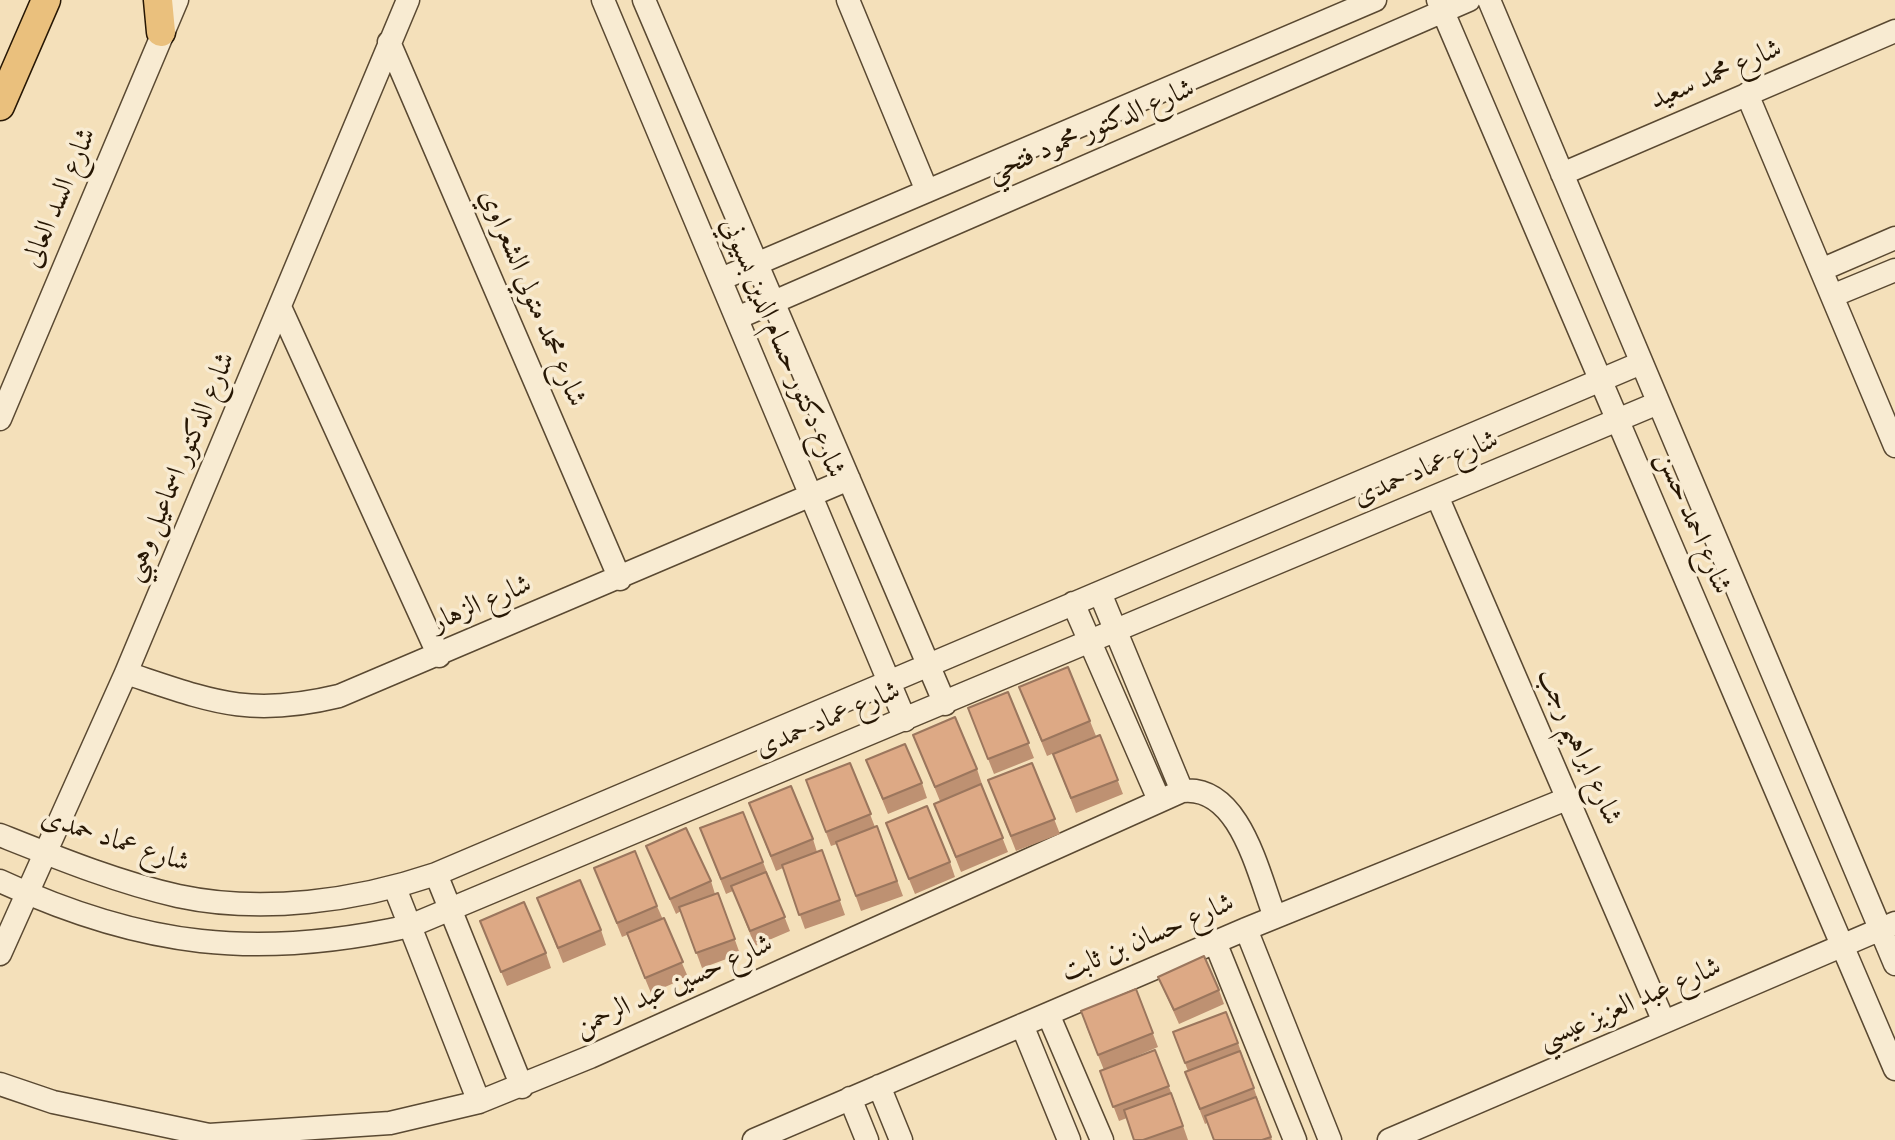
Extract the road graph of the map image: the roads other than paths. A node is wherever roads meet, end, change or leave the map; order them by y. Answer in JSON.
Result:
{"nodes":[{"id":1,"x":46,"y":0,"type":"edge"},
{"id":2,"x":158,"y":0,"type":"edge"},
{"id":3,"x":177,"y":0,"type":"edge"},
{"id":4,"x":408,"y":0,"type":"edge"},
{"id":5,"x":603,"y":0,"type":"edge"},
{"id":6,"x":644,"y":0,"type":"edge"},
{"id":7,"x":1375,"y":0,"type":"edge"},
{"id":8,"x":1469,"y":0,"type":"edge"},
{"id":9,"x":1489,"y":0,"type":"edge"},
{"id":10,"x":855,"y":2,"type":"edge"},
{"id":11,"x":1440,"y":6,"type":"edge"},
{"id":12,"x":1895,"y":31,"type":"edge"},
{"id":13,"x":161,"y":32,"type":"junction"},
{"id":14,"x":389,"y":42,"type":"junction"},
{"id":15,"x":1747,"y":94,"type":"junction"},
{"id":16,"x":0,"y":106,"type":"edge"},
{"id":17,"x":1562,"y":174,"type":"junction"},
{"id":18,"x":927,"y":191,"type":"junction"},
{"id":19,"x":1895,"y":238,"type":"edge"},
{"id":20,"x":758,"y":263,"type":"junction"},
{"id":21,"x":1821,"y":270,"type":"junction"},
{"id":22,"x":1895,"y":270,"type":"edge"},
{"id":23,"x":721,"y":279,"type":"junction"},
{"id":24,"x":1832,"y":296,"type":"junction"},
{"id":25,"x":774,"y":302,"type":"junction"},
{"id":26,"x":280,"y":307,"type":"junction"},
{"id":27,"x":737,"y":318,"type":"junction"},
{"id":28,"x":1641,"y":363,"type":"junction"},
{"id":29,"x":1600,"y":381,"type":"junction"},
{"id":30,"x":1658,"y":403,"type":"junction"},
{"id":31,"x":0,"y":419,"type":"edge"},
{"id":32,"x":1617,"y":420,"type":"junction"},
{"id":33,"x":1895,"y":446,"type":"edge"},
{"id":34,"x":849,"y":479,"type":"junction"},
{"id":35,"x":811,"y":495,"type":"junction"},
{"id":36,"x":1437,"y":496,"type":"junction"},
{"id":37,"x":620,"y":579,"type":"junction"},
{"id":38,"x":1100,"y":593,"type":"junction"},
{"id":39,"x":1073,"y":603,"type":"junction"},
{"id":40,"x":1116,"y":631,"type":"junction"},
{"id":41,"x":1090,"y":642,"type":"junction"},
{"id":42,"x":439,"y":656,"type":"junction"},
{"id":43,"x":929,"y":665,"type":"junction"},
{"id":44,"x":126,"y":673,"type":"junction"},
{"id":45,"x":889,"y":682,"type":"junction"},
{"id":46,"x":945,"y":704,"type":"junction"},
{"id":47,"x":905,"y":720,"type":"junction"},
{"id":48,"x":1182,"y":791,"type":"junction"},
{"id":49,"x":1569,"y":798,"type":"junction"},
{"id":50,"x":1159,"y":800,"type":"junction"},
{"id":51,"x":0,"y":835,"type":"edge"},
{"id":52,"x":45,"y":853,"type":"junction"},
{"id":53,"x":436,"y":874,"type":"junction"},
{"id":54,"x":0,"y":881,"type":"edge"},
{"id":55,"x":395,"y":888,"type":"junction"},
{"id":56,"x":25,"y":893,"type":"junction"},
{"id":57,"x":451,"y":912,"type":"junction"},
{"id":58,"x":1275,"y":917,"type":"junction"},
{"id":59,"x":410,"y":926,"type":"junction"},
{"id":60,"x":1888,"y":926,"type":"edge"},
{"id":61,"x":1246,"y":929,"type":"junction"},
{"id":62,"x":1215,"y":942,"type":"junction"},
{"id":63,"x":1841,"y":946,"type":"junction"},
{"id":64,"x":0,"y":954,"type":"edge"},
{"id":65,"x":1895,"y":964,"type":"edge"},
{"id":66,"x":1048,"y":1014,"type":"junction"},
{"id":67,"x":1664,"y":1022,"type":"junction"},
{"id":68,"x":1022,"y":1025,"type":"junction"},
{"id":69,"x":1895,"y":1069,"type":"edge"},
{"id":70,"x":0,"y":1084,"type":"edge"},
{"id":71,"x":879,"y":1086,"type":"junction"},
{"id":72,"x":522,"y":1087,"type":"junction"},
{"id":73,"x":850,"y":1098,"type":"junction"},
{"id":74,"x":479,"y":1102,"type":"junction"},
{"id":75,"x":209,"y":1137,"type":"edge"},
{"id":76,"x":754,"y":1140,"type":"edge"},
{"id":77,"x":867,"y":1140,"type":"edge"},
{"id":78,"x":901,"y":1140,"type":"edge"},
{"id":79,"x":1069,"y":1140,"type":"edge"},
{"id":80,"x":1102,"y":1140,"type":"edge"},
{"id":81,"x":1295,"y":1140,"type":"edge"},
{"id":82,"x":1330,"y":1140,"type":"edge"},
{"id":83,"x":1389,"y":1140,"type":"edge"}],
"edges":[{"from":1,"to":16,"type":"main road"},
{"from":2,"to":13,"type":"main road"},
{"from":3,"to":13,"type":"street","name":"شارع السد العالى"},
{"from":4,"to":14,"type":"street","name":"شارع الدكتور اسماعيل وهبي"},
{"from":5,"to":23,"type":"street","name":"شارع دكتور حسام الدين بسيوني"},
{"from":6,"to":20,"type":"street","name":"شارع دكتور حسام الدين بسيوني"},
{"from":7,"to":18,"type":"street","name":"شارع الدكتور محمود فتحي"},
{"from":8,"to":11,"type":"street","name":"شارع الدكتور محمود فتحي"},
{"from":9,"to":17,"type":"street","name":"شارع احمد حسن"},
{"from":10,"to":18,"type":"street"},
{"from":11,"to":25,"type":"street","name":"شارع الدكتور محمود فتحي"},
{"from":11,"to":29,"type":"street","name":"شارع احمد حسن"},
{"from":12,"to":15,"type":"street","name":"شارع محمد سعيد"},
{"from":13,"to":31,"type":"street","name":"شارع السد العالى"},
{"from":14,"to":26,"type":"street","name":"شارع الدكتور اسماعيل وهبي"},
{"from":14,"to":37,"type":"street","name":"شارع محمد متولي الشعراوي"},
{"from":15,"to":17,"type":"street","name":"شارع محمد سعيد"},
{"from":15,"to":21,"type":"street"},
{"from":17,"to":28,"type":"street","name":"شارع احمد حسن"},
{"from":18,"to":20,"type":"street","name":"شارع الدكتور محمود فتحي"},
{"from":19,"to":21,"type":"street"},
{"from":20,"to":23,"type":"street","name":"شارع الدكتور محمود فتحي"},
{"from":20,"to":25,"type":"street","name":"شارع دكتور حسام الدين بسيوني"},
{"from":21,"to":24,"type":"street"},
{"from":22,"to":24,"type":"street"},
{"from":23,"to":27,"type":"street","name":"شارع دكتور حسام الدين بسيوني"},
{"from":24,"to":33,"type":"street"},
{"from":25,"to":27,"type":"street","name":"شارع الدكتور محمود فتحي"},
{"from":25,"to":34,"type":"street","name":"شارع دكتور حسام الدين بسيوني"},
{"from":26,"to":42,"type":"street"},
{"from":26,"to":44,"type":"street","name":"شارع الدكتور اسماعيل وهبي"},
{"from":27,"to":35,"type":"street","name":"شارع دكتور حسام الدين بسيوني"},
{"from":28,"to":29,"type":"street","name":"شارع عماد حمدى"},
{"from":28,"to":30,"type":"street","name":"شارع احمد حسن"},
{"from":29,"to":32,"type":"street","name":"شارع احمد حسن"},
{"from":29,"to":38,"type":"street","name":"شارع عماد حمدى"},
{"from":30,"to":32,"type":"street","name":"شارع عماد حمدى"},
{"from":30,"to":60,"type":"street","name":"شارع احمد حسن"},
{"from":32,"to":36,"type":"street","name":"شارع عماد حمدى"},
{"from":32,"to":63,"type":"street","name":"شارع احمد حسن"},
{"from":34,"to":35,"type":"street","name":"شارع الزهار"},
{"from":34,"to":43,"type":"street","name":"شارع دكتور حسام الدين بسيوني"},
{"from":35,"to":37,"type":"street","name":"شارع الزهار"},
{"from":35,"to":45,"type":"street","name":"شارع دكتور حسام الدين بسيوني"},
{"from":36,"to":40,"type":"street","name":"شارع عماد حمدى"},
{"from":36,"to":49,"type":"street","name":"شارع ابراهيم رجب"},
{"from":37,"to":42,"type":"street","name":"شارع الزهار"},
{"from":38,"to":39,"type":"street","name":"شارع عماد حمدى"},
{"from":38,"to":40,"type":"street"},
{"from":39,"to":41,"type":"street"},
{"from":39,"to":43,"type":"street","name":"شارع عماد حمدى"},
{"from":40,"to":41,"type":"street","name":"شارع عماد حمدى"},
{"from":40,"to":48,"type":"street"},
{"from":41,"to":46,"type":"street","name":"شارع عماد حمدى"},
{"from":41,"to":50,"type":"street"},
{"from":42,"to":44,"type":"street","name":"شارع الزهار"},
{"from":43,"to":45,"type":"street","name":"شارع عماد حمدى"},
{"from":43,"to":46,"type":"street","name":"شارع دكتور حسام الدين بسيوني"},
{"from":44,"to":52,"type":"street","name":"شارع الدكتور اسماعيل وهبي"},
{"from":45,"to":47,"type":"street","name":"شارع دكتور حسام الدين بسيوني"},
{"from":45,"to":53,"type":"street","name":"شارع عماد حمدى"},
{"from":46,"to":47,"type":"street","name":"شارع عماد حمدى"},
{"from":47,"to":57,"type":"street","name":"شارع عماد حمدى"},
{"from":48,"to":50,"type":"street","name":"شارع حسين عبد الرحمن"},
{"from":48,"to":58,"type":"street"},
{"from":49,"to":58,"type":"street","name":"شارع حسان بن ثابت"},
{"from":49,"to":67,"type":"street","name":"شارع ابراهيم رجب"},
{"from":50,"to":72,"type":"street","name":"شارع حسين عبد الرحمن"},
{"from":51,"to":52,"type":"street","name":"شارع عماد حمدى"},
{"from":52,"to":55,"type":"street","name":"شارع عماد حمدى"},
{"from":52,"to":56,"type":"street","name":"شارع الدكتور اسماعيل وهبي"},
{"from":53,"to":55,"type":"street","name":"شارع عماد حمدى"},
{"from":53,"to":57,"type":"street"},
{"from":54,"to":56,"type":"street","name":"شارع عماد حمدى"},
{"from":55,"to":59,"type":"street"},
{"from":56,"to":59,"type":"street","name":"شارع عماد حمدى"},
{"from":56,"to":64,"type":"street","name":"شارع الدكتور اسماعيل وهبي"},
{"from":57,"to":59,"type":"street","name":"شارع عماد حمدى"},
{"from":57,"to":72,"type":"street"},
{"from":58,"to":61,"type":"street","name":"شارع حسان بن ثابت"},
{"from":59,"to":74,"type":"street"},
{"from":60,"to":63,"type":"street","name":"شارع عبد العزيز عيسي"},
{"from":60,"to":65,"type":"street","name":"شارع احمد حسن"},
{"from":61,"to":62,"type":"street","name":"شارع حسان بن ثابت"},
{"from":61,"to":82,"type":"street"},
{"from":62,"to":66,"type":"street","name":"شارع حسان بن ثابت"},
{"from":62,"to":81,"type":"street"},
{"from":63,"to":67,"type":"street","name":"شارع عبد العزيز عيسي"},
{"from":63,"to":69,"type":"street","name":"شارع احمد حسن"},
{"from":66,"to":68,"type":"street","name":"شارع حسان بن ثابت"},
{"from":66,"to":80,"type":"street"},
{"from":67,"to":83,"type":"street","name":"شارع عبد العزيز عيسي"},
{"from":68,"to":71,"type":"street","name":"شارع حسان بن ثابت"},
{"from":68,"to":79,"type":"street"},
{"from":70,"to":75,"type":"street","name":"شارع حسين عبد الرحمن"},
{"from":71,"to":73,"type":"street","name":"شارع حسان بن ثابت"},
{"from":71,"to":78,"type":"street"},
{"from":72,"to":74,"type":"street","name":"شارع حسين عبد الرحمن"},
{"from":73,"to":76,"type":"street","name":"شارع حسان بن ثابت"},
{"from":73,"to":77,"type":"street"},
{"from":74,"to":75,"type":"street","name":"شارع حسين عبد الرحمن"}]}
